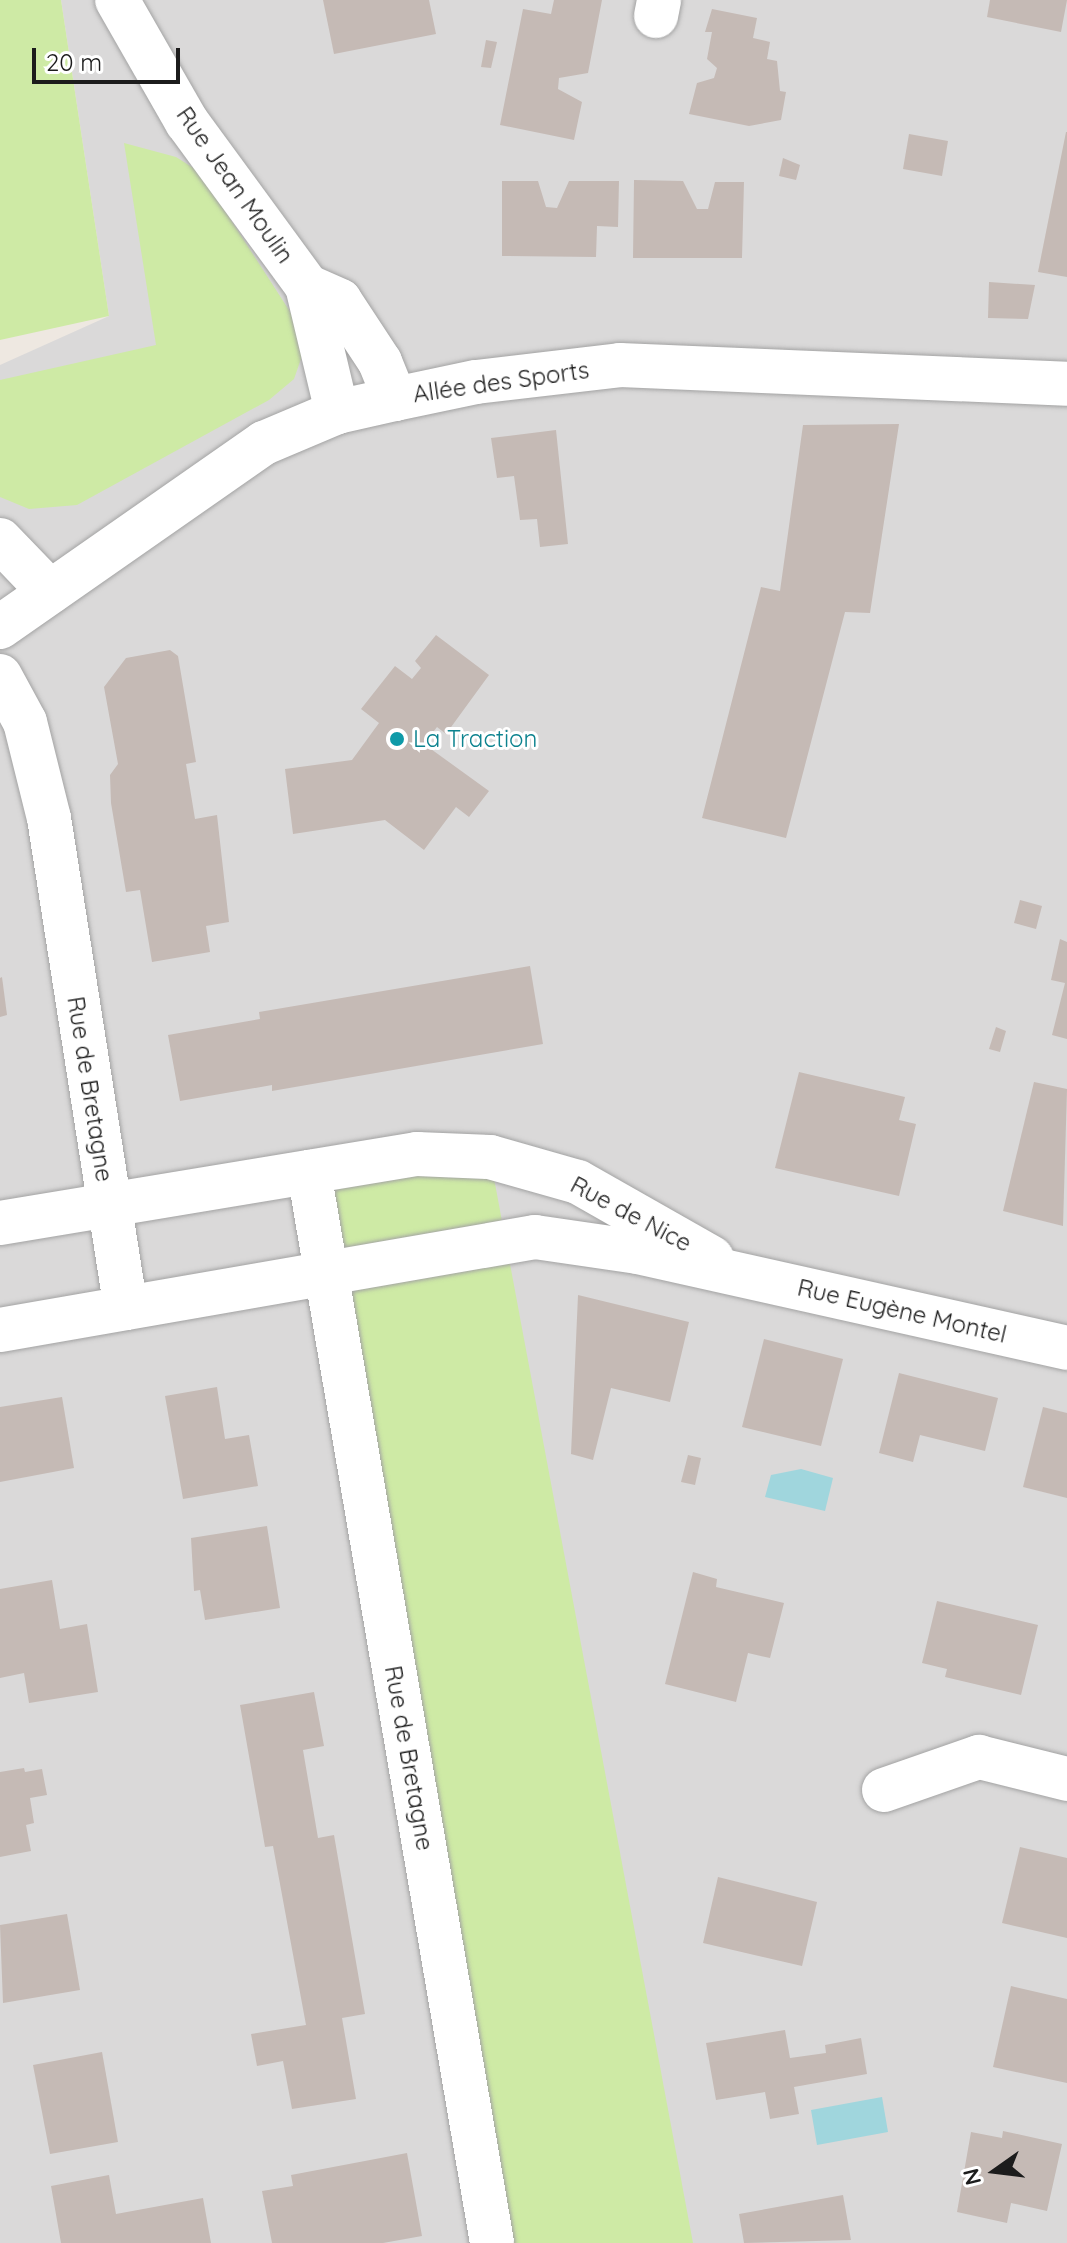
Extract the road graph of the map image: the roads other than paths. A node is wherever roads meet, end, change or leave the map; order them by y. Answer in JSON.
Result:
{"nodes":[{"id":1,"x":117,"y":0,"type":"edge"},
{"id":2,"x":307,"y":286,"type":"junction"},
{"id":3,"x":1067,"y":384,"type":"edge"},
{"id":4,"x":395,"y":399,"type":"junction"},
{"id":5,"x":337,"y":412,"type":"junction"},
{"id":6,"x":0,"y":540,"type":"edge"},
{"id":7,"x":50,"y":592,"type":"junction"},
{"id":8,"x":0,"y":627,"type":"edge"},
{"id":9,"x":0,"y":676,"type":"edge"},
{"id":10,"x":309,"y":1172,"type":"junction"},
{"id":11,"x":107,"y":1204,"type":"junction"},
{"id":12,"x":0,"y":1223,"type":"edge"},
{"id":13,"x":326,"y":1273,"type":"junction"},
{"id":14,"x":737,"y":1275,"type":"junction"},
{"id":15,"x":126,"y":1308,"type":"junction"},
{"id":16,"x":0,"y":1330,"type":"edge"},
{"id":17,"x":1067,"y":1348,"type":"edge"},
{"id":18,"x":1067,"y":1779,"type":"edge"},
{"id":19,"x":884,"y":1790,"type":"dead end"},
{"id":20,"x":492,"y":2243,"type":"edge"}],
"edges":[{"from":1,"to":2,"type":"street","name":"Rue Jean Moulin"},
{"from":2,"to":4,"type":"street","name":"Rue Jean Moulin"},
{"from":2,"to":5,"type":"street","name":"Rue Jean Moulin"},
{"from":3,"to":4,"type":"street","name":"Allée des Sports"},
{"from":4,"to":5,"type":"street","name":"Allée des Sports"},
{"from":5,"to":7,"type":"street","name":"Allée des Sports"},
{"from":6,"to":7,"type":"street"},
{"from":7,"to":8,"type":"street","name":"Allée des Sports"},
{"from":9,"to":11,"type":"street","name":"Rue de Bretagne"},
{"from":10,"to":11,"type":"street","name":"Rue de Nice"},
{"from":10,"to":13,"type":"street","name":"Rue de Bretagne"},
{"from":10,"to":14,"type":"street","name":"Rue de Nice"},
{"from":11,"to":12,"type":"street","name":"Rue de Nice"},
{"from":11,"to":15,"type":"street","name":"Rue de Bretagne"},
{"from":13,"to":14,"type":"street","name":"Rue de Nice"},
{"from":13,"to":15,"type":"street"},
{"from":13,"to":20,"type":"street","name":"Rue de Bretagne"},
{"from":14,"to":17,"type":"street","name":"Rue Eugène Montel"},
{"from":15,"to":16,"type":"street"},
{"from":18,"to":19,"type":"street"}]}
